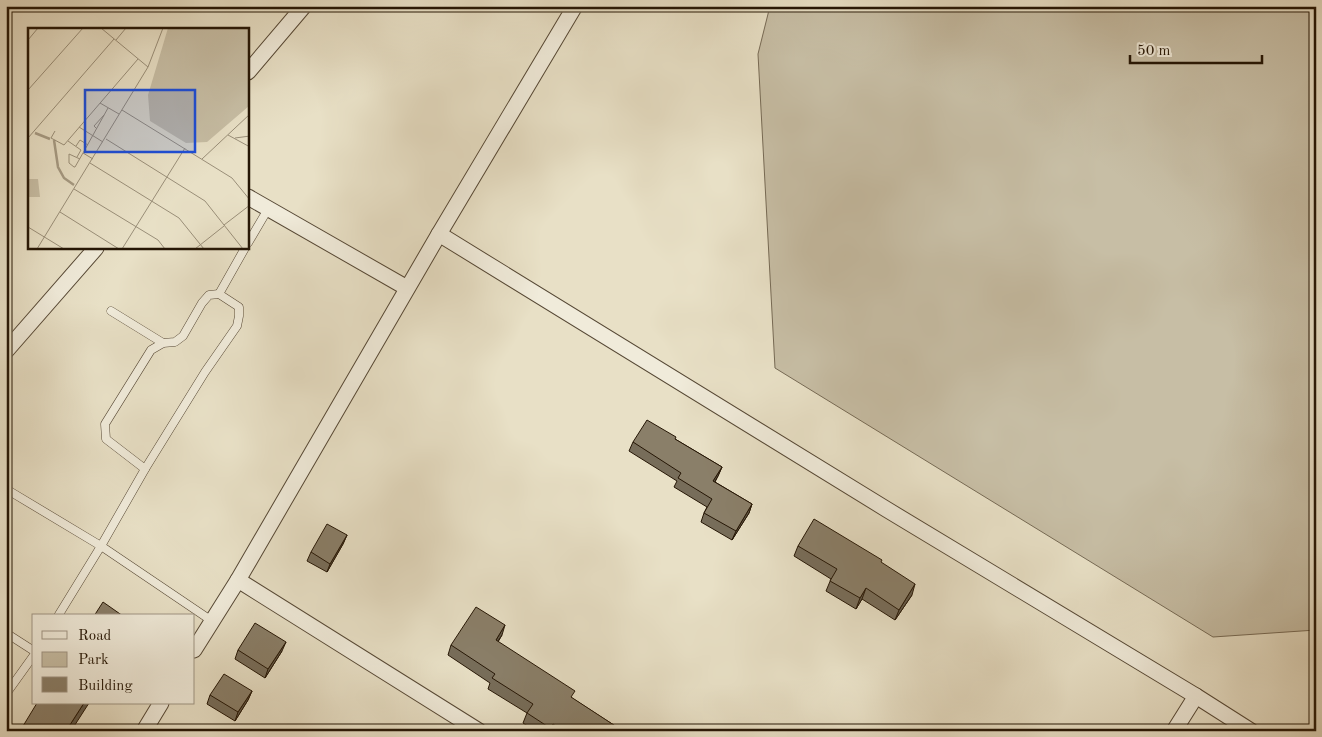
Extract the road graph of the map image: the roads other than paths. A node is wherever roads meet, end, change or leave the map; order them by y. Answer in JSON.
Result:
{"nodes":[{"id":1,"x":304,"y":6,"type":"edge"},
{"id":2,"x":575,"y":6,"type":"edge"},
{"id":3,"x":249,"y":71,"type":"edge"},
{"id":4,"x":249,"y":198,"type":"edge"},
{"id":5,"x":268,"y":208,"type":"junction"},
{"id":6,"x":438,"y":234,"type":"junction"},
{"id":7,"x":249,"y":242,"type":"edge"},
{"id":8,"x":95,"y":249,"type":"edge"},
{"id":9,"x":244,"y":249,"type":"edge"},
{"id":10,"x":407,"y":288,"type":"junction"},
{"id":11,"x":219,"y":294,"type":"junction"},
{"id":12,"x":111,"y":311,"type":"dead end"},
{"id":13,"x":163,"y":343,"type":"junction"},
{"id":14,"x":6,"y":351,"type":"edge"},
{"id":15,"x":145,"y":469,"type":"junction"},
{"id":16,"x":6,"y":489,"type":"edge"},
{"id":17,"x":101,"y":546,"type":"junction"},
{"id":18,"x":238,"y":580,"type":"junction"},
{"id":19,"x":59,"y":614,"type":"edge"},
{"id":20,"x":212,"y":621,"type":"junction"},
{"id":21,"x":6,"y":633,"type":"edge"},
{"id":22,"x":195,"y":648,"type":"edge"},
{"id":23,"x":32,"y":650,"type":"edge"},
{"id":24,"x":32,"y":658,"type":"edge"},
{"id":25,"x":6,"y":694,"type":"edge"},
{"id":26,"x":1196,"y":696,"type":"junction"},
{"id":27,"x":160,"y":704,"type":"edge"},
{"id":28,"x":144,"y":731,"type":"edge"},
{"id":29,"x":480,"y":731,"type":"edge"},
{"id":30,"x":1174,"y":731,"type":"edge"},
{"id":31,"x":1252,"y":731,"type":"edge"}],
"edges":[{"from":1,"to":3,"type":"street"},
{"from":2,"to":6,"type":"street"},
{"from":4,"to":5,"type":"street"},
{"from":5,"to":7,"type":"lane"},
{"from":5,"to":10,"type":"street"},
{"from":6,"to":10,"type":"street"},
{"from":6,"to":26,"type":"street"},
{"from":8,"to":14,"type":"street"},
{"from":9,"to":11,"type":"lane"},
{"from":10,"to":18,"type":"street"},
{"from":11,"to":13,"type":"lane"},
{"from":11,"to":15,"type":"lane"},
{"from":12,"to":13,"type":"lane"},
{"from":13,"to":15,"type":"lane"},
{"from":15,"to":17,"type":"lane"},
{"from":16,"to":17,"type":"lane"},
{"from":17,"to":19,"type":"lane"},
{"from":17,"to":20,"type":"lane"},
{"from":18,"to":20,"type":"street"},
{"from":18,"to":29,"type":"street"},
{"from":20,"to":22,"type":"street"},
{"from":21,"to":23,"type":"lane"},
{"from":24,"to":25,"type":"lane"},
{"from":26,"to":30,"type":"street"},
{"from":26,"to":31,"type":"street"},
{"from":27,"to":28,"type":"street"}]}
